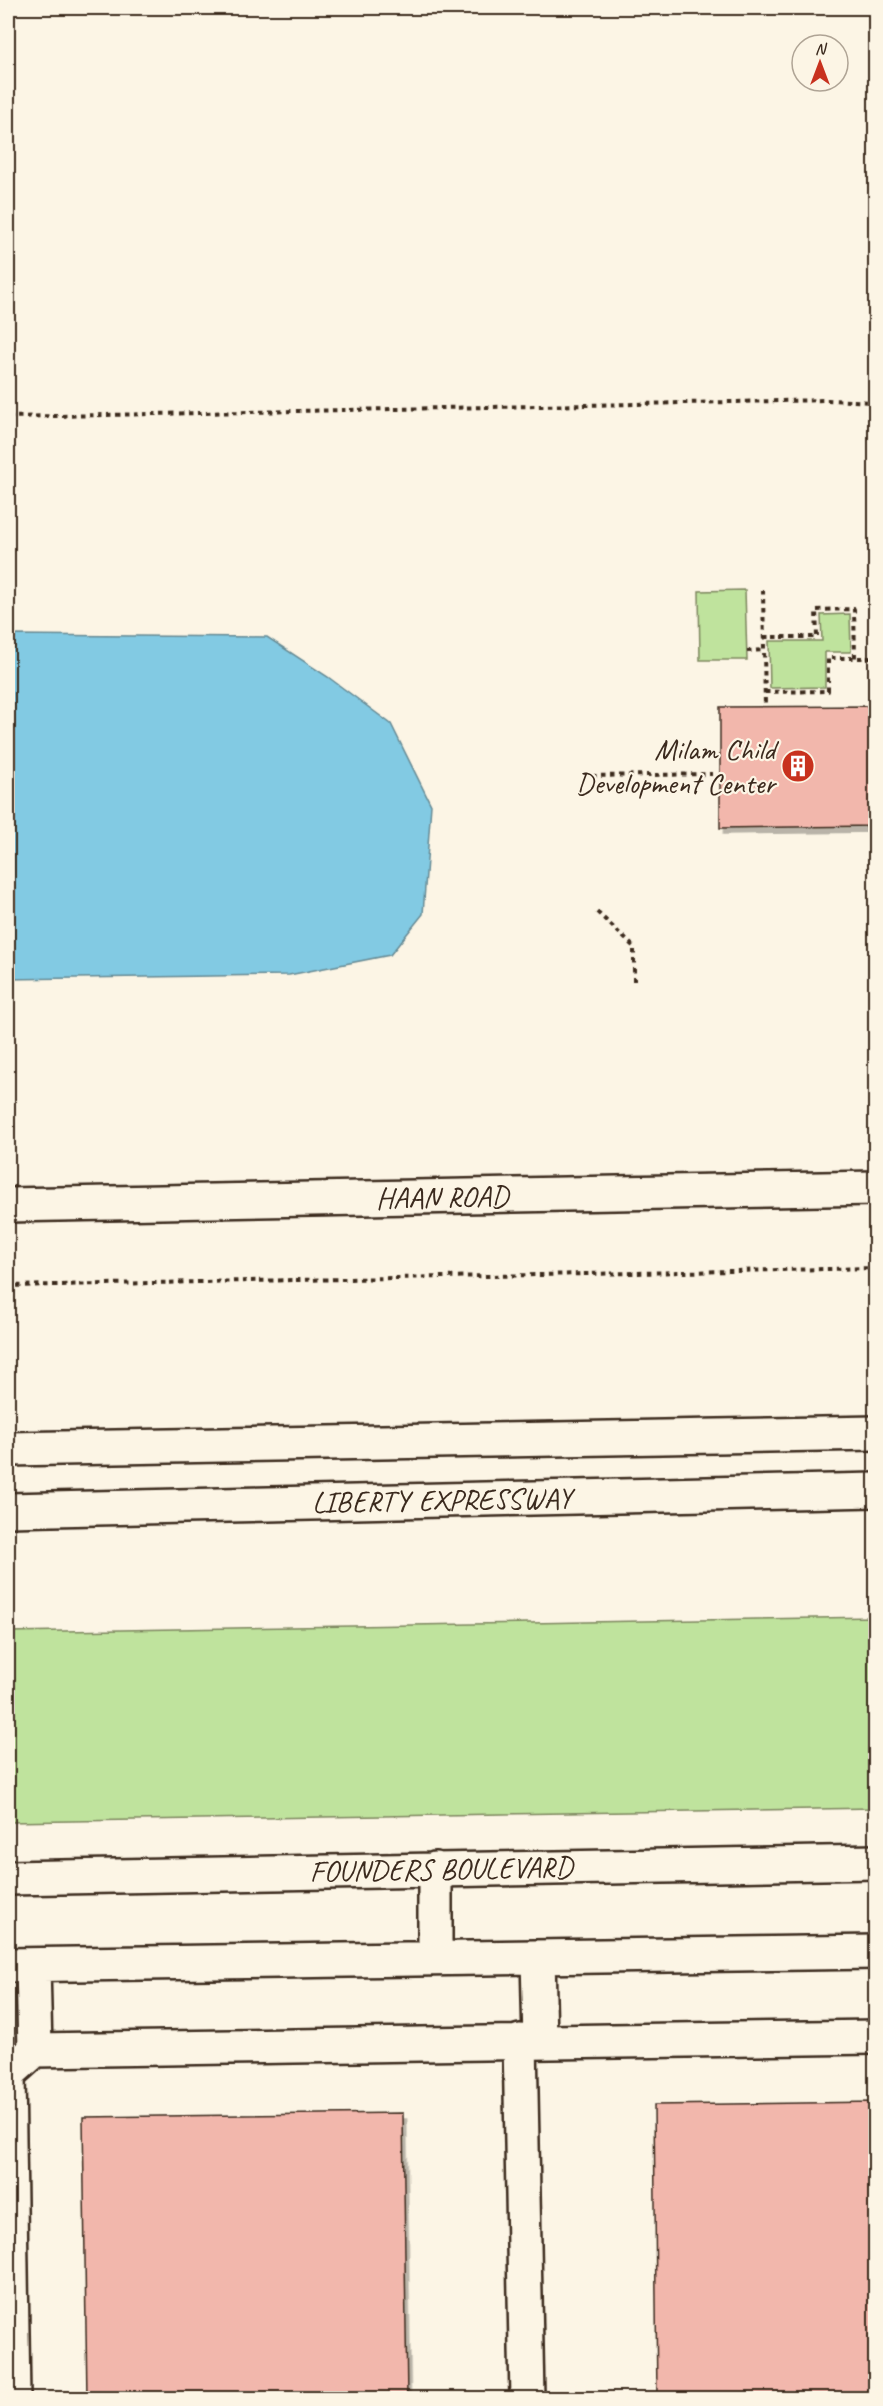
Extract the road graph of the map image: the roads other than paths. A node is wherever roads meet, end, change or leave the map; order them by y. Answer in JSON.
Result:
{"nodes":[{"id":1,"x":876,"y":1188,"type":"edge"},
{"id":2,"x":8,"y":1205,"type":"edge"},
{"id":3,"x":876,"y":1433,"type":"edge"},
{"id":4,"x":8,"y":1449,"type":"edge"},
{"id":5,"x":876,"y":1490,"type":"edge"},
{"id":6,"x":8,"y":1510,"type":"edge"},
{"id":7,"x":876,"y":1862,"type":"edge"},
{"id":8,"x":435,"y":1869,"type":"junction"},
{"id":9,"x":8,"y":1878,"type":"edge"},
{"id":10,"x":876,"y":1952,"type":"edge"},
{"id":11,"x":538,"y":1957,"type":"junction"},
{"id":12,"x":435,"y":1958,"type":"junction"},
{"id":13,"x":20,"y":1965,"type":"edge"},
{"id":14,"x":876,"y":2037,"type":"edge"},
{"id":15,"x":530,"y":2041,"type":"junction"},
{"id":16,"x":35,"y":2049,"type":"junction"},
{"id":17,"x":14,"y":2398,"type":"edge"},
{"id":18,"x":527,"y":2398,"type":"edge"}],
"edges":[{"from":1,"to":2,"type":"main road","name":"HAAN ROAD"},
{"from":3,"to":4,"type":"main road","name":"LIBERTY EXPRESSWAY"},
{"from":5,"to":6,"type":"main road","name":"LIBERTY EXPRESSWAY"},
{"from":7,"to":8,"type":"main road","name":"FOUNDERS BOULEVARD"},
{"from":8,"to":9,"type":"main road","name":"FOUNDERS BOULEVARD"},
{"from":8,"to":12,"type":"main road"},
{"from":10,"to":11,"type":"main road"},
{"from":11,"to":12,"type":"main road"},
{"from":11,"to":15,"type":"main road"},
{"from":12,"to":13,"type":"main road"},
{"from":13,"to":16,"type":"main road"},
{"from":14,"to":15,"type":"main road"},
{"from":15,"to":16,"type":"main road"},
{"from":15,"to":18,"type":"main road"},
{"from":16,"to":17,"type":"main road"}]}
